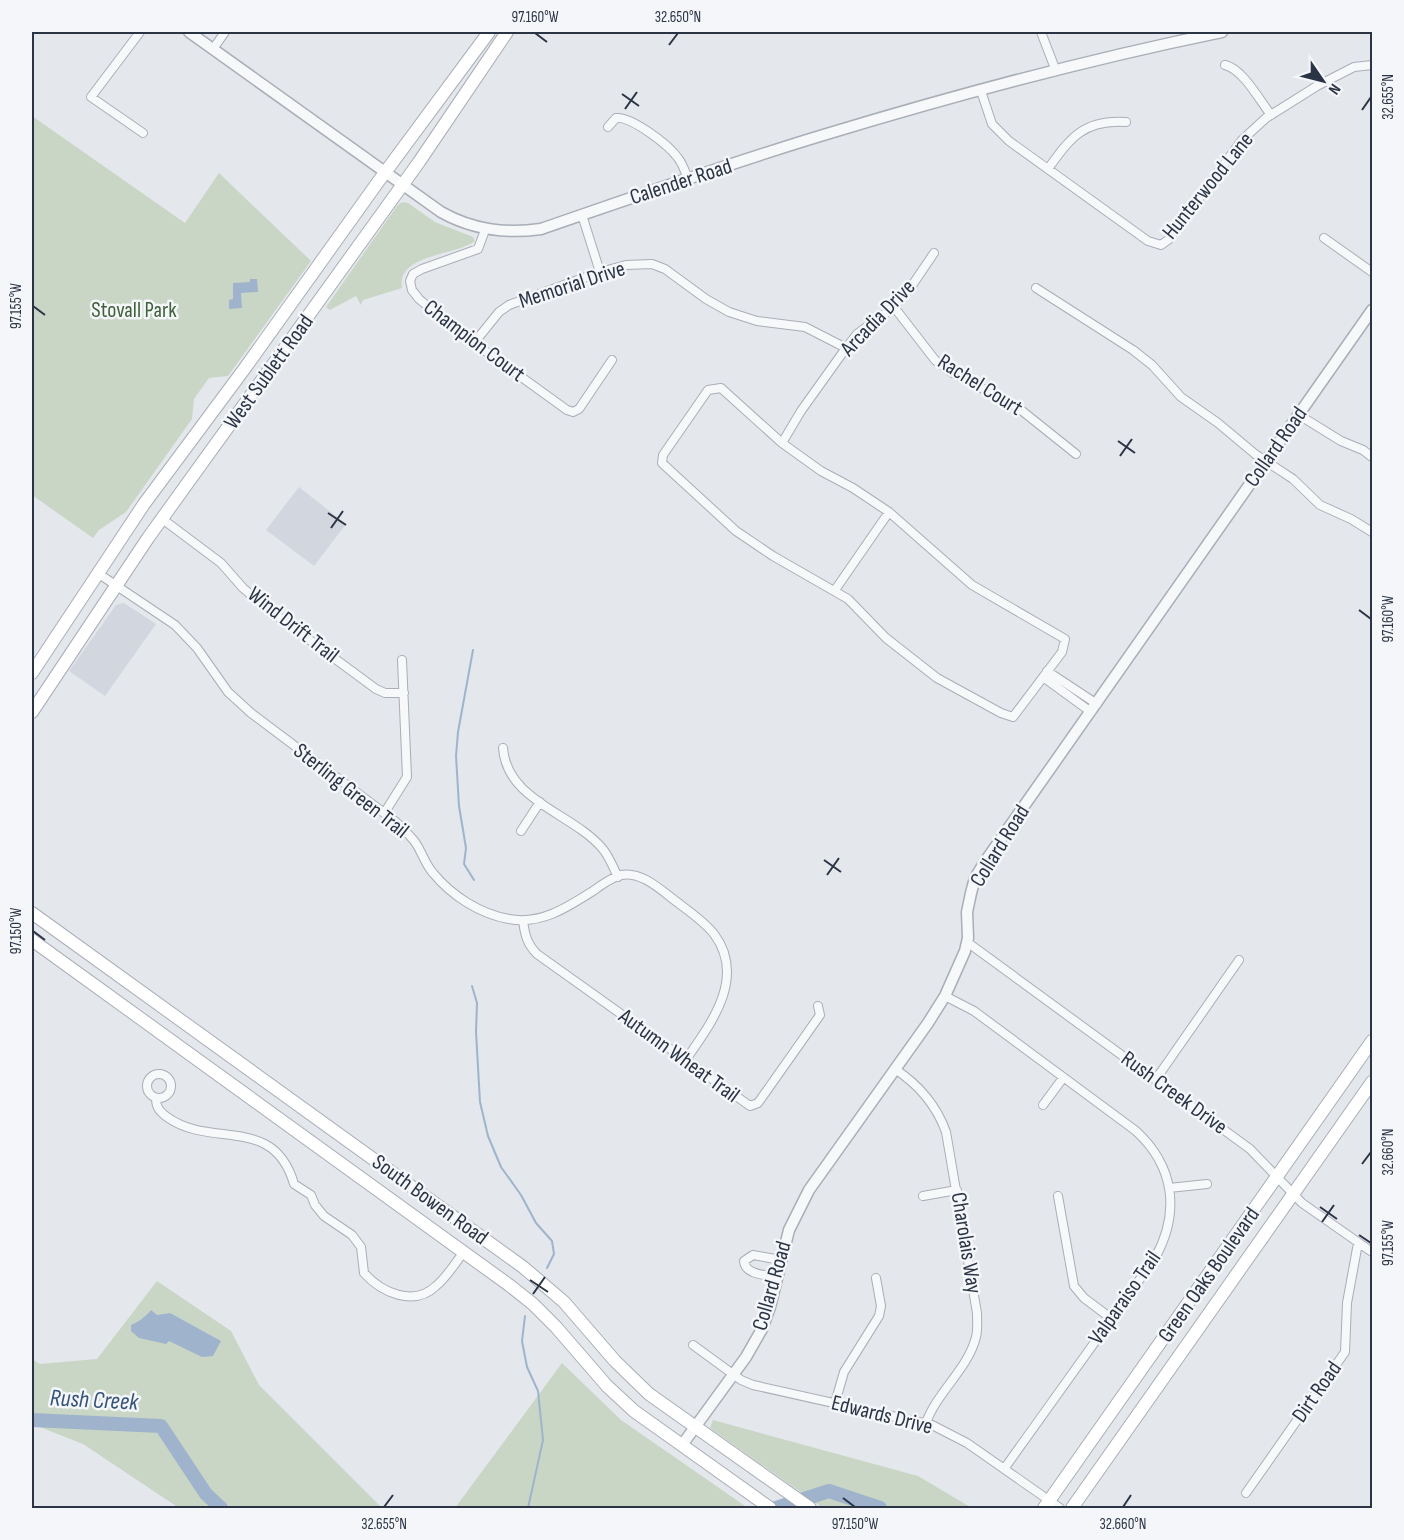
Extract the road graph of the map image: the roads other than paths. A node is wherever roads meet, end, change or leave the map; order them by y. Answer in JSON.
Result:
{"nodes":[{"id":1,"x":140,"y":32,"type":"edge"},
{"id":2,"x":189,"y":32,"type":"edge"},
{"id":3,"x":225,"y":32,"type":"edge"},
{"id":4,"x":489,"y":32,"type":"edge"},
{"id":5,"x":507,"y":32,"type":"edge"},
{"id":6,"x":1041,"y":32,"type":"edge"},
{"id":7,"x":1222,"y":32,"type":"edge"},
{"id":8,"x":1201,"y":34,"type":"edge"},
{"id":9,"x":213,"y":49,"type":"junction"},
{"id":10,"x":1225,"y":65,"type":"dead end"},
{"id":11,"x":1372,"y":65,"type":"edge"},
{"id":12,"x":1056,"y":71,"type":"junction"},
{"id":13,"x":981,"y":91,"type":"junction"},
{"id":14,"x":1271,"y":115,"type":"junction"},
{"id":15,"x":1126,"y":122,"type":"dead end"},
{"id":16,"x":608,"y":127,"type":"dead end"},
{"id":17,"x":143,"y":133,"type":"dead end"},
{"id":18,"x":1048,"y":169,"type":"junction"},
{"id":19,"x":384,"y":173,"type":"junction"},
{"id":20,"x":688,"y":179,"type":"junction"},
{"id":21,"x":402,"y":185,"type":"junction"},
{"id":22,"x":582,"y":215,"type":"junction"},
{"id":23,"x":485,"y":230,"type":"junction"},
{"id":24,"x":1324,"y":238,"type":"dead end"},
{"id":25,"x":934,"y":253,"type":"dead end"},
{"id":26,"x":600,"y":272,"type":"junction"},
{"id":27,"x":1372,"y":272,"type":"edge"},
{"id":28,"x":1036,"y":288,"type":"dead end"},
{"id":29,"x":894,"y":306,"type":"junction"},
{"id":30,"x":1372,"y":310,"type":"edge"},
{"id":31,"x":474,"y":343,"type":"junction"},
{"id":32,"x":846,"y":348,"type":"junction"},
{"id":33,"x":612,"y":360,"type":"dead end"},
{"id":34,"x":1299,"y":415,"type":"junction"},
{"id":35,"x":782,"y":443,"type":"junction"},
{"id":36,"x":1076,"y":454,"type":"dead end"},
{"id":37,"x":1372,"y":458,"type":"edge"},
{"id":38,"x":1267,"y":461,"type":"junction"},
{"id":39,"x":889,"y":512,"type":"junction"},
{"id":40,"x":161,"y":518,"type":"junction"},
{"id":41,"x":1372,"y":532,"type":"edge"},
{"id":42,"x":99,"y":574,"type":"junction"},
{"id":43,"x":115,"y":585,"type":"junction"},
{"id":44,"x":835,"y":590,"type":"junction"},
{"id":45,"x":402,"y":660,"type":"dead end"},
{"id":46,"x":32,"y":673,"type":"edge"},
{"id":47,"x":1045,"y":674,"type":"junction"},
{"id":48,"x":404,"y":693,"type":"junction"},
{"id":49,"x":1094,"y":708,"type":"junction"},
{"id":50,"x":32,"y":712,"type":"edge"},
{"id":51,"x":503,"y":748,"type":"dead end"},
{"id":52,"x":540,"y":802,"type":"junction"},
{"id":53,"x":385,"y":812,"type":"junction"},
{"id":54,"x":521,"y":831,"type":"dead end"},
{"id":55,"x":618,"y":877,"type":"junction"},
{"id":56,"x":32,"y":912,"type":"edge"},
{"id":57,"x":523,"y":921,"type":"junction"},
{"id":58,"x":32,"y":940,"type":"edge"},
{"id":59,"x":71,"y":942,"type":"junction"},
{"id":60,"x":967,"y":942,"type":"junction"},
{"id":61,"x":58,"y":960,"type":"junction"},
{"id":62,"x":1239,"y":960,"type":"dead end"},
{"id":63,"x":945,"y":996,"type":"junction"},
{"id":64,"x":818,"y":1006,"type":"dead end"},
{"id":65,"x":1372,"y":1041,"type":"edge"},
{"id":66,"x":240,"y":1061,"type":"junction"},
{"id":67,"x":685,"y":1061,"type":"junction"},
{"id":68,"x":895,"y":1069,"type":"junction"},
{"id":69,"x":1063,"y":1078,"type":"junction"},
{"id":70,"x":226,"y":1079,"type":"junction"},
{"id":71,"x":1156,"y":1079,"type":"junction"},
{"id":72,"x":1372,"y":1082,"type":"edge"},
{"id":73,"x":156,"y":1098,"type":"dead end"},
{"id":74,"x":1042,"y":1105,"type":"dead end"},
{"id":75,"x":1278,"y":1177,"type":"junction"},
{"id":76,"x":1207,"y":1184,"type":"dead end"},
{"id":77,"x":1169,"y":1188,"type":"junction"},
{"id":78,"x":957,"y":1190,"type":"junction"},
{"id":79,"x":1294,"y":1194,"type":"junction"},
{"id":80,"x":923,"y":1196,"type":"dead end"},
{"id":81,"x":1058,"y":1196,"type":"dead end"},
{"id":82,"x":1358,"y":1243,"type":"junction"},
{"id":83,"x":464,"y":1252,"type":"junction"},
{"id":84,"x":1372,"y":1252,"type":"edge"},
{"id":85,"x":781,"y":1260,"type":"junction"},
{"id":86,"x":778,"y":1277,"type":"junction"},
{"id":87,"x":876,"y":1278,"type":"dead end"},
{"id":88,"x":1112,"y":1318,"type":"junction"},
{"id":89,"x":693,"y":1345,"type":"dead end"},
{"id":90,"x":734,"y":1374,"type":"junction"},
{"id":91,"x":835,"y":1403,"type":"junction"},
{"id":92,"x":926,"y":1423,"type":"junction"},
{"id":93,"x":694,"y":1428,"type":"junction"},
{"id":94,"x":682,"y":1445,"type":"junction"},
{"id":95,"x":1004,"y":1469,"type":"junction"},
{"id":96,"x":1246,"y":1493,"type":"dead end"},
{"id":97,"x":1047,"y":1505,"type":"edge"},
{"id":98,"x":770,"y":1509,"type":"edge"},
{"id":99,"x":810,"y":1509,"type":"edge"},
{"id":100,"x":1060,"y":1509,"type":"edge"},
{"id":101,"x":1072,"y":1509,"type":"edge"}],
"edges":[{"from":1,"to":17,"type":"street"},
{"from":2,"to":9,"type":"street","name":"Calender Road"},
{"from":3,"to":9,"type":"street"},
{"from":4,"to":19,"type":"main road","name":"West Sublett Road"},
{"from":5,"to":21,"type":"main road","name":"West Sublett Road"},
{"from":6,"to":12,"type":"street"},
{"from":7,"to":8,"type":"street","name":"Calender Road"},
{"from":8,"to":12,"type":"street","name":"Calender Road"},
{"from":9,"to":19,"type":"street","name":"Calender Road"},
{"from":10,"to":14,"type":"street"},
{"from":11,"to":14,"type":"street","name":"Hunterwood Lane"},
{"from":12,"to":13,"type":"street","name":"Calender Road"},
{"from":13,"to":18,"type":"street","name":"Hunterwood Lane"},
{"from":13,"to":20,"type":"street","name":"Calender Road"},
{"from":14,"to":18,"type":"street","name":"Hunterwood Lane"},
{"from":15,"to":18,"type":"street"},
{"from":16,"to":20,"type":"street"},
{"from":19,"to":21,"type":"street","name":"Calender Road"},
{"from":19,"to":42,"type":"main road","name":"West Sublett Road"},
{"from":20,"to":22,"type":"street","name":"Calender Road"},
{"from":21,"to":23,"type":"street","name":"Calender Road"},
{"from":21,"to":40,"type":"main road","name":"West Sublett Road"},
{"from":22,"to":23,"type":"street","name":"Calender Road"},
{"from":22,"to":26,"type":"street"},
{"from":23,"to":31,"type":"street","name":"Champion Court"},
{"from":24,"to":27,"type":"street"},
{"from":25,"to":29,"type":"street","name":"Arcadia Drive"},
{"from":26,"to":31,"type":"street","name":"Memorial Drive"},
{"from":26,"to":32,"type":"street","name":"Memorial Drive"},
{"from":28,"to":38,"type":"street"},
{"from":29,"to":32,"type":"street","name":"Arcadia Drive"},
{"from":29,"to":36,"type":"street","name":"Rachel Court"},
{"from":30,"to":34,"type":"street","name":"Collard Road"},
{"from":31,"to":33,"type":"street","name":"Champion Court"},
{"from":32,"to":35,"type":"street","name":"Arcadia Drive"},
{"from":34,"to":37,"type":"street"},
{"from":34,"to":38,"type":"street","name":"Collard Road"},
{"from":35,"to":39,"type":"street"},
{"from":35,"to":44,"type":"street"},
{"from":38,"to":41,"type":"street"},
{"from":38,"to":49,"type":"street","name":"Collard Road"},
{"from":39,"to":44,"type":"street"},
{"from":39,"to":47,"type":"street"},
{"from":40,"to":43,"type":"main road","name":"West Sublett Road"},
{"from":40,"to":48,"type":"street","name":"Wind Drift Trail"},
{"from":42,"to":43,"type":"street","name":"Sterling Green Trail"},
{"from":42,"to":46,"type":"main road","name":"West Sublett Road"},
{"from":43,"to":50,"type":"main road","name":"West Sublett Road"},
{"from":43,"to":53,"type":"street","name":"Sterling Green Trail"},
{"from":44,"to":47,"type":"street"},
{"from":45,"to":48,"type":"street"},
{"from":47,"to":49,"type":"street"},
{"from":48,"to":53,"type":"street"},
{"from":49,"to":60,"type":"street","name":"Collard Road"},
{"from":51,"to":52,"type":"street"},
{"from":52,"to":54,"type":"street"},
{"from":52,"to":55,"type":"street"},
{"from":53,"to":57,"type":"street","name":"Sterling Green Trail"},
{"from":55,"to":57,"type":"street","name":"Sterling Green Trail"},
{"from":55,"to":67,"type":"street"},
{"from":56,"to":59,"type":"main road","name":"South Bowen Road"},
{"from":57,"to":67,"type":"street","name":"Autumn Wheat Trail"},
{"from":58,"to":61,"type":"main road","name":"South Bowen Road"},
{"from":59,"to":61,"type":"main road"},
{"from":59,"to":66,"type":"main road","name":"South Bowen Road"},
{"from":60,"to":63,"type":"street","name":"Collard Road"},
{"from":60,"to":71,"type":"street","name":"Rush Creek Drive"},
{"from":61,"to":70,"type":"main road","name":"South Bowen Road"},
{"from":62,"to":71,"type":"street"},
{"from":63,"to":68,"type":"street","name":"Collard Road"},
{"from":63,"to":69,"type":"street","name":"Valparaiso Trail"},
{"from":64,"to":67,"type":"street","name":"Autumn Wheat Trail"},
{"from":65,"to":75,"type":"main road","name":"Green Oaks Boulevard"},
{"from":66,"to":70,"type":"main road"},
{"from":66,"to":93,"type":"main road","name":"South Bowen Road"},
{"from":68,"to":78,"type":"street","name":"Charolais Way"},
{"from":68,"to":85,"type":"street","name":"Collard Road"},
{"from":69,"to":74,"type":"street"},
{"from":69,"to":77,"type":"street","name":"Valparaiso Trail"},
{"from":70,"to":83,"type":"main road","name":"South Bowen Road"},
{"from":71,"to":75,"type":"street","name":"Rush Creek Drive"},
{"from":72,"to":79,"type":"main road"},
{"from":73,"to":83,"type":"street"},
{"from":75,"to":79,"type":"street","name":"Rush Creek Drive"},
{"from":75,"to":97,"type":"main road","name":"Green Oaks Boulevard"},
{"from":76,"to":77,"type":"street"},
{"from":77,"to":88,"type":"street","name":"Valparaiso Trail"},
{"from":78,"to":80,"type":"street"},
{"from":78,"to":92,"type":"street","name":"Charolais Way"},
{"from":79,"to":82,"type":"street","name":"Rush Creek Drive"},
{"from":79,"to":101,"type":"main road"},
{"from":81,"to":88,"type":"street"},
{"from":82,"to":84,"type":"street","name":"Rush Creek Drive"},
{"from":82,"to":96,"type":"street","name":"Dirt Road"},
{"from":83,"to":94,"type":"main road","name":"South Bowen Road"},
{"from":85,"to":86,"type":"street","name":"Collard Road"},
{"from":85,"to":86,"type":"street"},
{"from":86,"to":90,"type":"street","name":"Collard Road"},
{"from":87,"to":91,"type":"street"},
{"from":88,"to":95,"type":"street","name":"Valparaiso Trail"},
{"from":89,"to":90,"type":"street","name":"Edwards Drive"},
{"from":90,"to":91,"type":"street","name":"Edwards Drive"},
{"from":90,"to":93,"type":"street","name":"Collard Road"},
{"from":91,"to":92,"type":"street","name":"Edwards Drive"},
{"from":92,"to":95,"type":"street","name":"Edwards Drive"},
{"from":93,"to":94,"type":"street","name":"Collard Road"},
{"from":93,"to":99,"type":"main road","name":"South Bowen Road"},
{"from":94,"to":98,"type":"main road","name":"South Bowen Road"},
{"from":95,"to":97,"type":"street","name":"Edwards Drive"},
{"from":97,"to":100,"type":"street","name":"Edwards Drive"}]}
